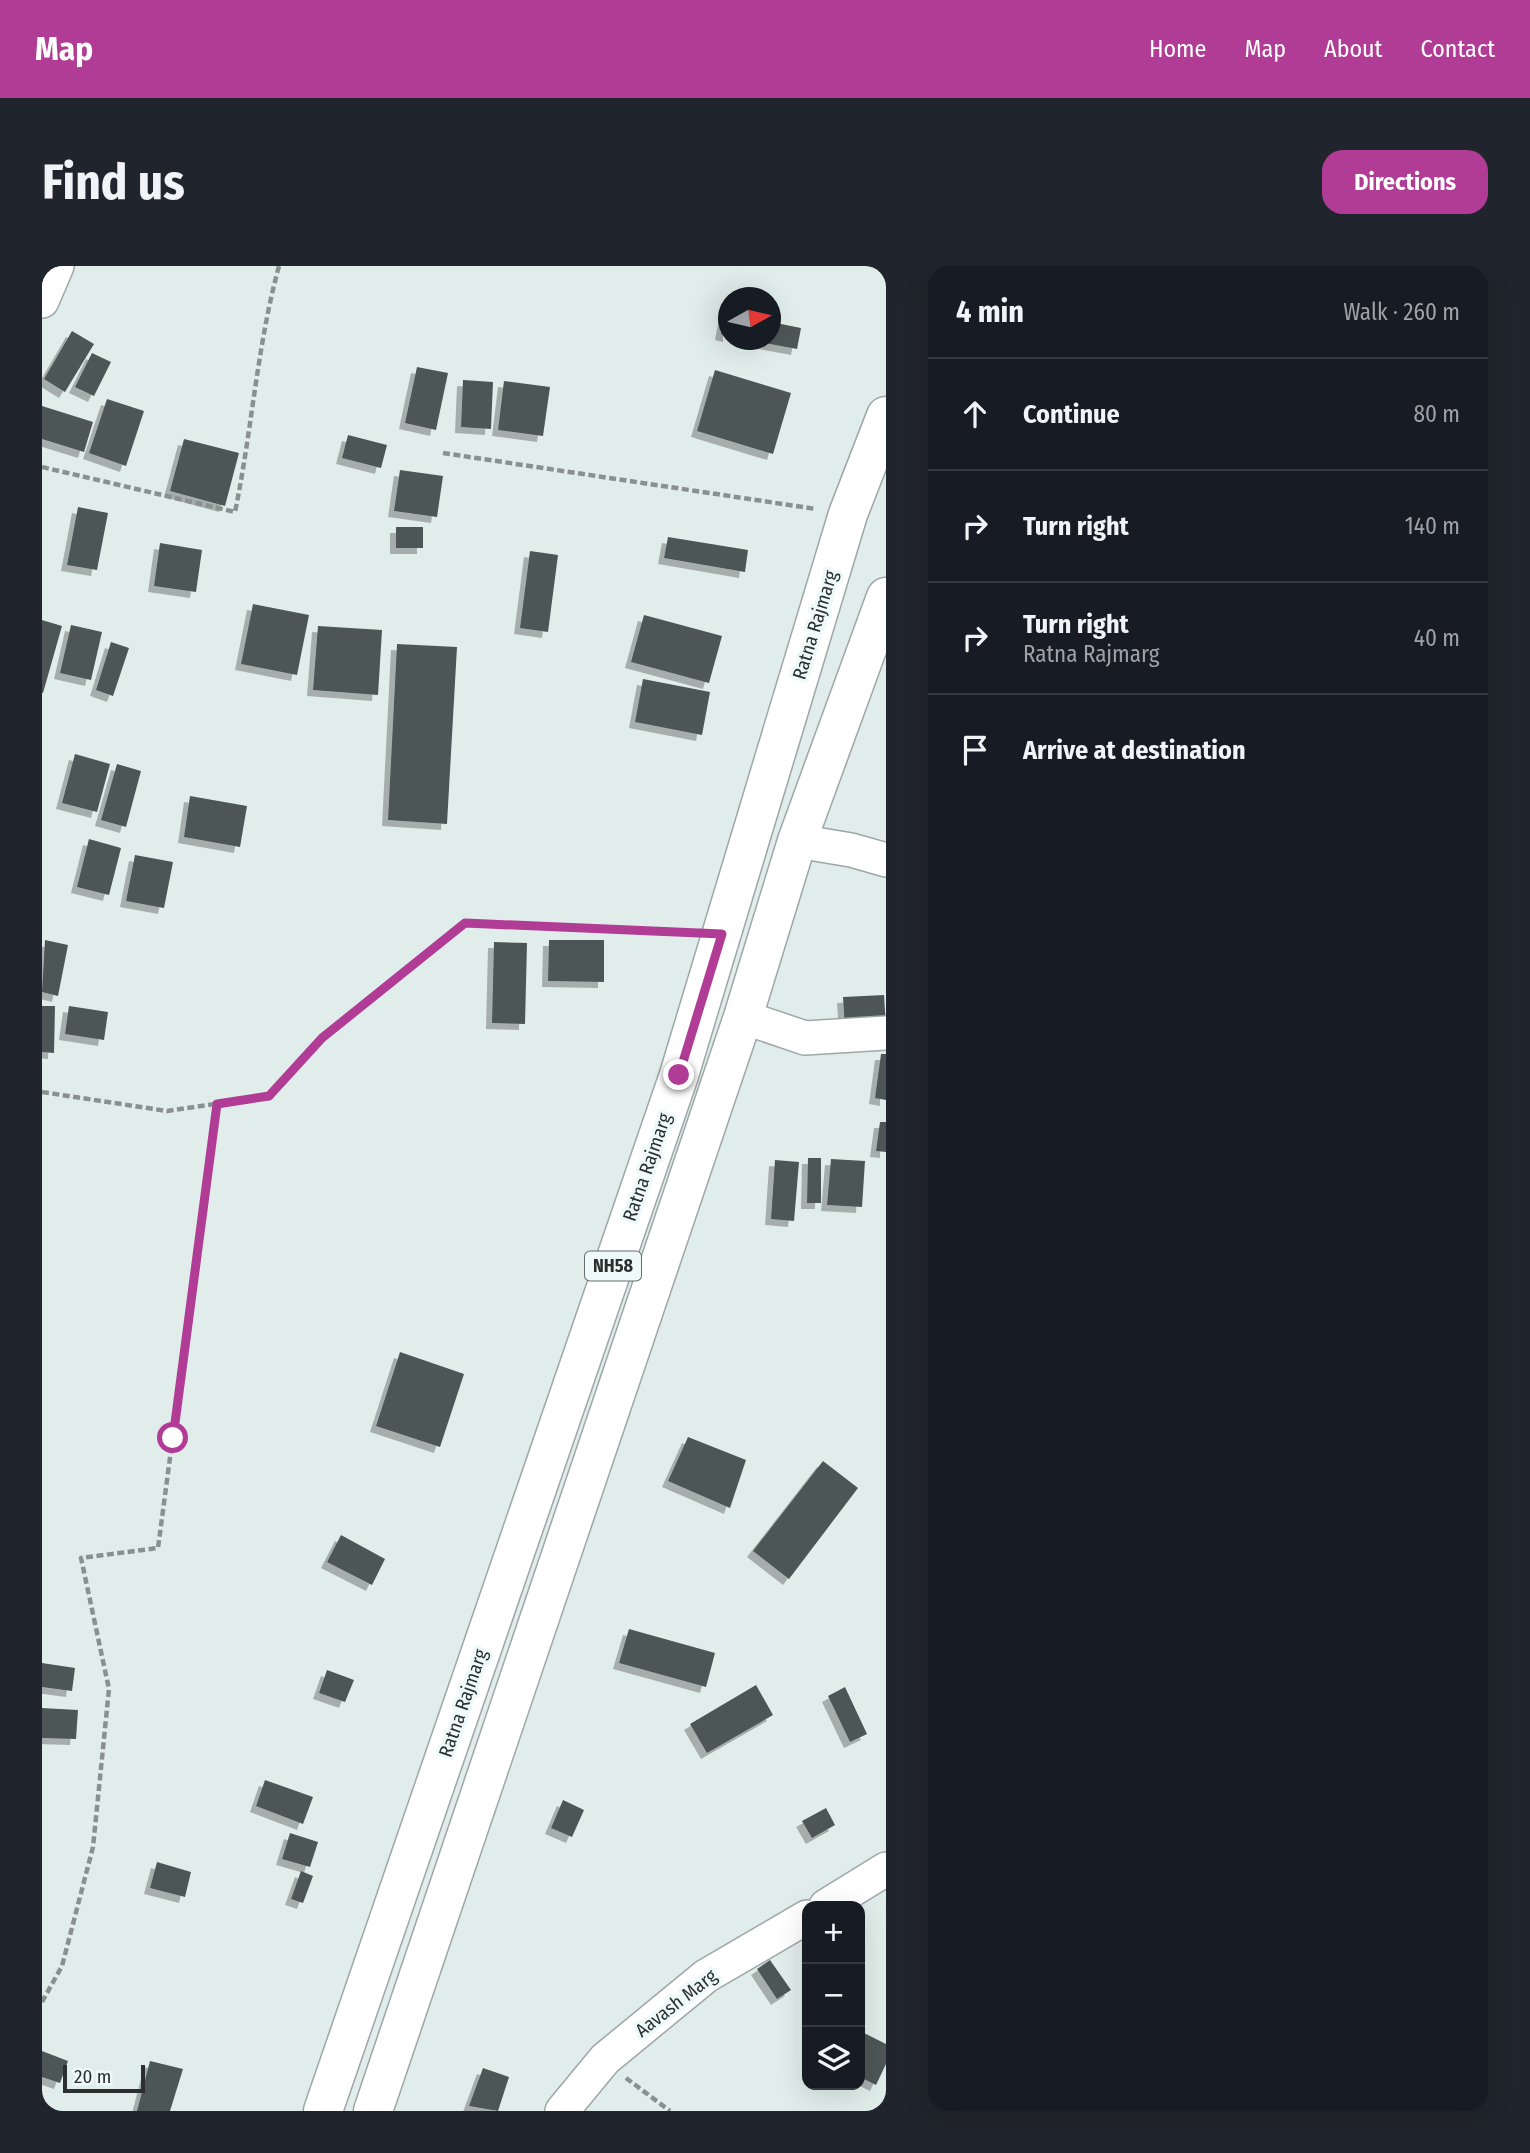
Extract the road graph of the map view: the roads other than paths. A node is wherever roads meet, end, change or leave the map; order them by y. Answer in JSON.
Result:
{"nodes":[{"id":1,"x":57,"y":266,"type":"edge"},
{"id":2,"x":42,"y":301,"type":"edge"},
{"id":3,"x":886,"y":416,"type":"edge"},
{"id":4,"x":886,"y":597,"type":"edge"},
{"id":5,"x":797,"y":841,"type":"junction"},
{"id":6,"x":886,"y":860,"type":"edge"},
{"id":7,"x":744,"y":1017,"type":"junction"},
{"id":8,"x":886,"y":1033,"type":"edge"},
{"id":9,"x":886,"y":1869,"type":"edge"},
{"id":10,"x":834,"y":1901,"type":"edge"},
{"id":11,"x":802,"y":1920,"type":"edge"},
{"id":12,"x":323,"y":2111,"type":"edge"},
{"id":13,"x":373,"y":2111,"type":"edge"},
{"id":14,"x":562,"y":2111,"type":"edge"}],
"edges":[{"from":1,"to":2,"type":"street"},
{"from":3,"to":12,"type":"main road","name":"Ratna Rajmarg","number":"NH58"},
{"from":4,"to":5,"type":"main road","number":"NH58"},
{"from":5,"to":6,"type":"street"},
{"from":5,"to":7,"type":"main road","number":"NH58"},
{"from":7,"to":8,"type":"street"},
{"from":7,"to":13,"type":"main road","number":"NH58"},
{"from":9,"to":10,"type":"street"},
{"from":11,"to":14,"type":"street","name":"Aavash Marg"}]}
